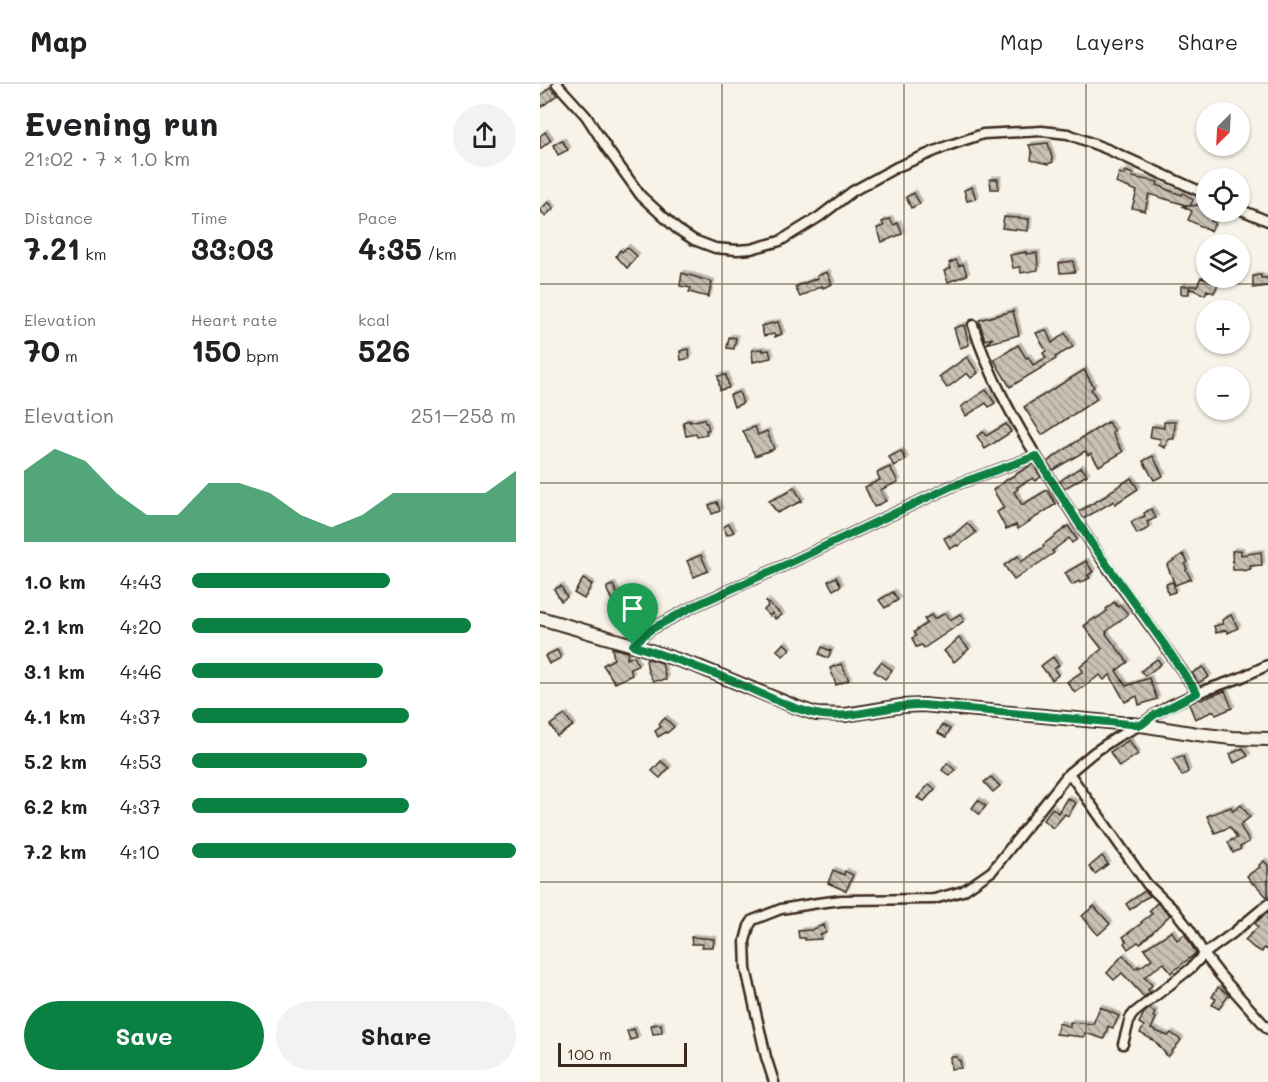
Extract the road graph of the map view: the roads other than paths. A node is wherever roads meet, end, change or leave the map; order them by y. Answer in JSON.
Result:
{"nodes":[{"id":1,"x":557,"y":84,"type":"edge"},
{"id":2,"x":1196,"y":189,"type":"edge"},
{"id":3,"x":1250,"y":214,"type":"edge"},
{"id":4,"x":1268,"y":221,"type":"edge"},
{"id":5,"x":973,"y":325,"type":"dead end"},
{"id":6,"x":1036,"y":456,"type":"junction"},
{"id":7,"x":540,"y":618,"type":"edge"},
{"id":8,"x":633,"y":645,"type":"junction"},
{"id":9,"x":1268,"y":665,"type":"edge"},
{"id":10,"x":1197,"y":693,"type":"junction"},
{"id":11,"x":1141,"y":725,"type":"junction"},
{"id":12,"x":1268,"y":739,"type":"edge"},
{"id":13,"x":1069,"y":773,"type":"junction"},
{"id":14,"x":1268,"y":904,"type":"edge"},
{"id":15,"x":1204,"y":954,"type":"junction"},
{"id":16,"x":1268,"y":1029,"type":"edge"},
{"id":17,"x":1123,"y":1044,"type":"dead end"},
{"id":18,"x":774,"y":1082,"type":"edge"}],
"edges":[{"from":1,"to":2,"type":"street"},
{"from":3,"to":4,"type":"street"},
{"from":5,"to":6,"type":"street"},
{"from":6,"to":8,"type":"street"},
{"from":6,"to":10,"type":"street"},
{"from":7,"to":8,"type":"main road"},
{"from":8,"to":11,"type":"main road"},
{"from":9,"to":10,"type":"street"},
{"from":10,"to":11,"type":"street"},
{"from":11,"to":12,"type":"main road"},
{"from":11,"to":13,"type":"street"},
{"from":13,"to":15,"type":"street"},
{"from":13,"to":18,"type":"street"},
{"from":14,"to":15,"type":"street"},
{"from":15,"to":16,"type":"street"},
{"from":15,"to":17,"type":"street"}]}
